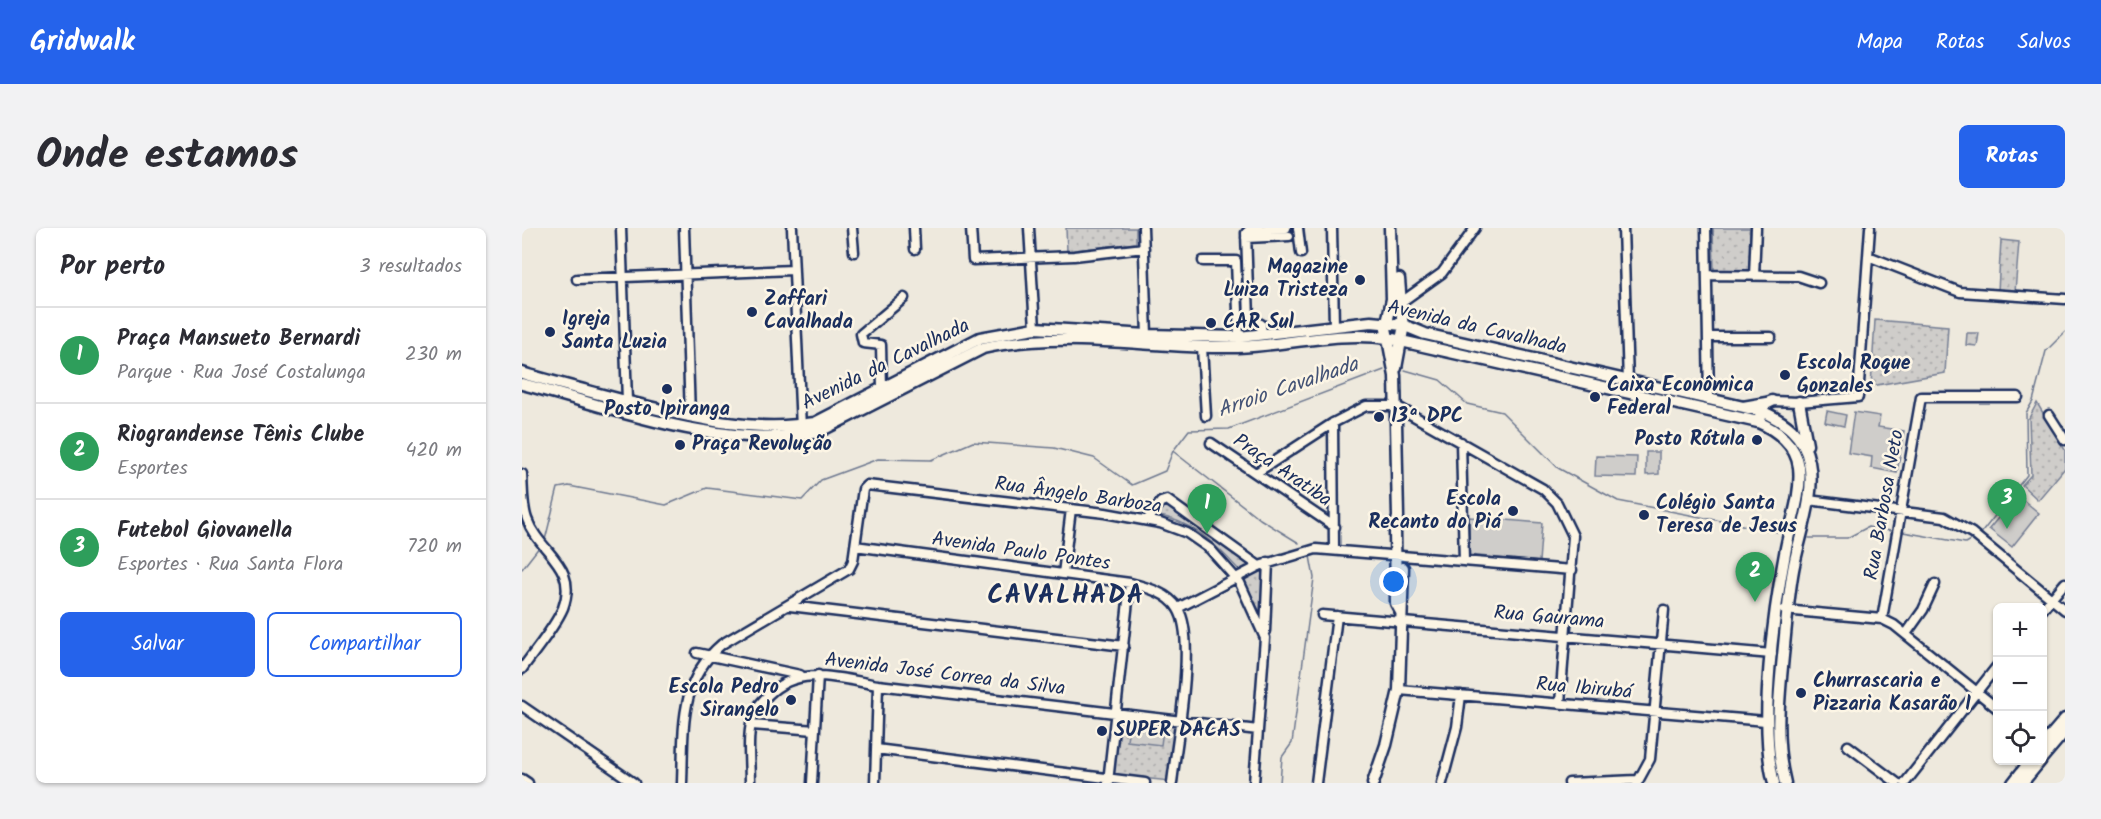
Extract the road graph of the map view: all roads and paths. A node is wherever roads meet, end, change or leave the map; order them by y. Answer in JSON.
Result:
{"nodes":[{"id":1,"x":621,"y":228,"type":"edge"},
{"id":2,"x":684,"y":228,"type":"edge"},
{"id":3,"x":792,"y":228,"type":"edge"},
{"id":4,"x":852,"y":228,"type":"edge"},
{"id":5,"x":914,"y":228,"type":"edge"},
{"id":6,"x":972,"y":228,"type":"edge"},
{"id":7,"x":1029,"y":228,"type":"edge"},
{"id":8,"x":1143,"y":228,"type":"edge"},
{"id":9,"x":1298,"y":228,"type":"edge"},
{"id":10,"x":1332,"y":228,"type":"edge"},
{"id":11,"x":1390,"y":228,"type":"edge"},
{"id":12,"x":1396,"y":228,"type":"edge"},
{"id":13,"x":1475,"y":228,"type":"edge"},
{"id":14,"x":1623,"y":228,"type":"edge"},
{"id":15,"x":1706,"y":228,"type":"edge"},
{"id":16,"x":1756,"y":228,"type":"edge"},
{"id":17,"x":1870,"y":228,"type":"edge"},
{"id":18,"x":1288,"y":232,"type":"edge"},
{"id":19,"x":1144,"y":248,"type":"junction"},
{"id":20,"x":915,"y":249,"type":"dead end"},
{"id":21,"x":854,"y":252,"type":"dead end"},
{"id":22,"x":1301,"y":253,"type":"dead end"},
{"id":23,"x":1868,"y":256,"type":"junction"},
{"id":24,"x":1031,"y":258,"type":"junction"},
{"id":25,"x":1203,"y":261,"type":"dead end"},
{"id":26,"x":793,"y":270,"type":"junction"},
{"id":27,"x":686,"y":274,"type":"junction"},
{"id":28,"x":1707,"y":275,"type":"junction"},
{"id":29,"x":1754,"y":276,"type":"junction"},
{"id":30,"x":623,"y":278,"type":"junction"},
{"id":31,"x":577,"y":279,"type":"dead end"},
{"id":32,"x":1820,"y":283,"type":"dead end"},
{"id":33,"x":904,"y":298,"type":"dead end"},
{"id":34,"x":2061,"y":300,"type":"edge"},
{"id":35,"x":1396,"y":301,"type":"junction"},
{"id":36,"x":1371,"y":322,"type":"junction"},
{"id":37,"x":1386,"y":322,"type":"junction"},
{"id":38,"x":1402,"y":325,"type":"junction"},
{"id":39,"x":1334,"y":326,"type":"junction"},
{"id":40,"x":1035,"y":328,"type":"junction"},
{"id":41,"x":1262,"y":334,"type":"junction"},
{"id":42,"x":1147,"y":335,"type":"junction"},
{"id":43,"x":1239,"y":337,"type":"junction"},
{"id":44,"x":1771,"y":337,"type":"dead end"},
{"id":45,"x":1388,"y":338,"type":"junction"},
{"id":46,"x":1708,"y":338,"type":"junction"},
{"id":47,"x":1401,"y":341,"type":"junction"},
{"id":48,"x":1000,"y":344,"type":"junction"},
{"id":49,"x":1203,"y":347,"type":"junction"},
{"id":50,"x":522,"y":375,"type":"edge"},
{"id":51,"x":1395,"y":376,"type":"junction"},
{"id":52,"x":1628,"y":382,"type":"junction"},
{"id":53,"x":522,"y":384,"type":"edge"},
{"id":54,"x":1601,"y":386,"type":"junction"},
{"id":55,"x":882,"y":388,"type":"junction"},
{"id":56,"x":522,"y":390,"type":"edge"},
{"id":57,"x":2018,"y":397,"type":"dead end"},
{"id":58,"x":1709,"y":400,"type":"junction"},
{"id":59,"x":627,"y":401,"type":"junction"},
{"id":60,"x":1772,"y":401,"type":"junction"},
{"id":61,"x":1799,"y":402,"type":"junction"},
{"id":62,"x":1396,"y":406,"type":"junction"},
{"id":63,"x":1743,"y":406,"type":"junction"},
{"id":64,"x":1761,"y":411,"type":"junction"},
{"id":65,"x":2049,"y":415,"type":"dead end"},
{"id":66,"x":1206,"y":416,"type":"dead end"},
{"id":67,"x":690,"y":417,"type":"junction"},
{"id":68,"x":651,"y":418,"type":"junction"},
{"id":69,"x":1758,"y":422,"type":"junction"},
{"id":70,"x":1334,"y":423,"type":"junction"},
{"id":71,"x":801,"y":430,"type":"junction"},
{"id":72,"x":2065,"y":440,"type":"edge"},
{"id":73,"x":1211,"y":442,"type":"dead end"},
{"id":74,"x":1461,"y":442,"type":"junction"},
{"id":75,"x":1809,"y":460,"type":"junction"},
{"id":76,"x":1799,"y":468,"type":"junction"},
{"id":77,"x":1256,"y":473,"type":"junction"},
{"id":78,"x":522,"y":474,"type":"edge"},
{"id":79,"x":1808,"y":500,"type":"junction"},
{"id":80,"x":1071,"y":509,"type":"junction"},
{"id":81,"x":1901,"y":512,"type":"junction"},
{"id":82,"x":1147,"y":520,"type":"junction"},
{"id":83,"x":1335,"y":527,"type":"junction"},
{"id":84,"x":855,"y":546,"type":"junction"},
{"id":85,"x":1334,"y":549,"type":"junction"},
{"id":86,"x":1399,"y":555,"type":"junction"},
{"id":87,"x":1464,"y":561,"type":"junction"},
{"id":88,"x":1263,"y":564,"type":"junction"},
{"id":89,"x":1572,"y":570,"type":"junction"},
{"id":90,"x":1063,"y":574,"type":"junction"},
{"id":91,"x":1235,"y":576,"type":"junction"},
{"id":92,"x":2065,"y":582,"type":"edge"},
{"id":93,"x":1130,"y":583,"type":"junction"},
{"id":94,"x":1935,"y":584,"type":"dead end"},
{"id":95,"x":2051,"y":599,"type":"junction"},
{"id":96,"x":2047,"y":604,"type":"edge"},
{"id":97,"x":789,"y":606,"type":"junction"},
{"id":98,"x":1178,"y":608,"type":"junction"},
{"id":99,"x":1664,"y":610,"type":"dead end"},
{"id":100,"x":1783,"y":610,"type":"junction"},
{"id":101,"x":2065,"y":610,"type":"edge"},
{"id":102,"x":1322,"y":615,"type":"dead end"},
{"id":103,"x":1337,"y":616,"type":"junction"},
{"id":104,"x":1401,"y":617,"type":"junction"},
{"id":105,"x":1882,"y":620,"type":"junction"},
{"id":106,"x":1906,"y":634,"type":"junction"},
{"id":107,"x":1567,"y":637,"type":"junction"},
{"id":108,"x":1265,"y":638,"type":"junction"},
{"id":109,"x":1662,"y":645,"type":"junction"},
{"id":110,"x":1124,"y":646,"type":"junction"},
{"id":111,"x":698,"y":653,"type":"dead end"},
{"id":112,"x":1772,"y":654,"type":"junction"},
{"id":113,"x":709,"y":655,"type":"junction"},
{"id":114,"x":522,"y":669,"type":"edge"},
{"id":115,"x":1993,"y":671,"type":"edge"},
{"id":116,"x":818,"y":675,"type":"junction"},
{"id":117,"x":802,"y":676,"type":"junction"},
{"id":118,"x":879,"y":685,"type":"junction"},
{"id":119,"x":1399,"y":690,"type":"junction"},
{"id":120,"x":1976,"y":692,"type":"junction"},
{"id":121,"x":1461,"y":695,"type":"junction"},
{"id":122,"x":1560,"y":703,"type":"junction"},
{"id":123,"x":522,"y":706,"type":"edge"},
{"id":124,"x":1993,"y":706,"type":"edge"},
{"id":125,"x":1655,"y":712,"type":"junction"},
{"id":126,"x":1116,"y":713,"type":"junction"},
{"id":127,"x":2065,"y":719,"type":"edge"},
{"id":128,"x":1179,"y":720,"type":"junction"},
{"id":129,"x":1767,"y":721,"type":"junction"},
{"id":130,"x":752,"y":725,"type":"junction"},
{"id":131,"x":815,"y":730,"type":"junction"},
{"id":132,"x":1258,"y":730,"type":"junction"},
{"id":133,"x":2065,"y":731,"type":"edge"},
{"id":134,"x":2047,"y":741,"type":"edge"},
{"id":135,"x":1848,"y":746,"type":"dead end"},
{"id":136,"x":876,"y":749,"type":"junction"},
{"id":137,"x":2047,"y":753,"type":"edge"},
{"id":138,"x":2027,"y":765,"type":"edge"},
{"id":139,"x":2037,"y":765,"type":"edge"},
{"id":140,"x":522,"y":779,"type":"edge"},
{"id":141,"x":1108,"y":781,"type":"edge"},
{"id":142,"x":1637,"y":782,"type":"edge"},
{"id":143,"x":528,"y":783,"type":"edge"},
{"id":144,"x":634,"y":783,"type":"edge"},
{"id":145,"x":682,"y":783,"type":"edge"},
{"id":146,"x":750,"y":783,"type":"edge"},
{"id":147,"x":812,"y":783,"type":"edge"},
{"id":148,"x":875,"y":783,"type":"edge"},
{"id":149,"x":1145,"y":783,"type":"edge"},
{"id":150,"x":1172,"y":783,"type":"edge"},
{"id":151,"x":1254,"y":783,"type":"edge"},
{"id":152,"x":1316,"y":783,"type":"edge"},
{"id":153,"x":1373,"y":783,"type":"edge"},
{"id":154,"x":1442,"y":783,"type":"edge"},
{"id":155,"x":1569,"y":783,"type":"edge"},
{"id":156,"x":1774,"y":783,"type":"edge"},
{"id":157,"x":1785,"y":783,"type":"edge"},
{"id":158,"x":1897,"y":783,"type":"edge"},
{"id":159,"x":1905,"y":783,"type":"edge"},
{"id":160,"x":2013,"y":783,"type":"edge"},
{"id":161,"x":2022,"y":783,"type":"edge"}],
"edges":[{"from":1,"to":30,"type":"street"},
{"from":2,"to":27,"type":"street"},
{"from":3,"to":26,"type":"street"},
{"from":4,"to":21,"type":"street"},
{"from":5,"to":20,"type":"street"},
{"from":6,"to":24,"type":"street"},
{"from":7,"to":24,"type":"street"},
{"from":8,"to":19,"type":"street"},
{"from":9,"to":22,"type":"street"},
{"from":10,"to":39,"type":"street"},
{"from":11,"to":35,"type":"main road"},
{"from":12,"to":35,"type":"main road"},
{"from":13,"to":35,"type":"street"},
{"from":14,"to":52,"type":"street"},
{"from":15,"to":28,"type":"street"},
{"from":16,"to":29,"type":"street"},
{"from":17,"to":23,"type":"street"},
{"from":18,"to":41,"type":"street"},
{"from":19,"to":24,"type":"street"},
{"from":19,"to":42,"type":"street"},
{"from":23,"to":34,"type":"street"},
{"from":23,"to":61,"type":"street"},
{"from":24,"to":40,"type":"street"},
{"from":25,"to":43,"type":"street"},
{"from":26,"to":27,"type":"street"},
{"from":26,"to":71,"type":"street"},
{"from":27,"to":30,"type":"street"},
{"from":27,"to":67,"type":"street"},
{"from":28,"to":29,"type":"street"},
{"from":28,"to":46,"type":"street"},
{"from":29,"to":32,"type":"street"},
{"from":30,"to":31,"type":"street"},
{"from":30,"to":59,"type":"street"},
{"from":33,"to":55,"type":"street"},
{"from":35,"to":36,"type":"main road"},
{"from":35,"to":37,"type":"main road"},
{"from":35,"to":38,"type":"main road"},
{"from":36,"to":37,"type":"main road","name":"Avenida da Cavalhada"},
{"from":36,"to":39,"type":"main road","name":"Avenida da Cavalhada"},
{"from":37,"to":38,"type":"main road","name":"Avenida da Cavalhada"},
{"from":37,"to":45,"type":"main road"},
{"from":38,"to":47,"type":"main road"},
{"from":38,"to":52,"type":"main road","name":"Avenida da Cavalhada"},
{"from":39,"to":41,"type":"main road","name":"Avenida da Cavalhada"},
{"from":40,"to":42,"type":"main road","name":"Avenida da Cavalhada"},
{"from":40,"to":48,"type":"main road"},
{"from":40,"to":55,"type":"main road","name":"Avenida da Cavalhada"},
{"from":41,"to":43,"type":"main road","name":"Avenida da Cavalhada"},
{"from":42,"to":43,"type":"main road","name":"Avenida da Cavalhada"},
{"from":44,"to":46,"type":"street"},
{"from":45,"to":47,"type":"main road","name":"Avenida da Cavalhada"},
{"from":45,"to":49,"type":"main road","name":"Avenida da Cavalhada"},
{"from":45,"to":51,"type":"main road"},
{"from":46,"to":58,"type":"street"},
{"from":47,"to":51,"type":"main road"},
{"from":47,"to":54,"type":"main road","name":"Avenida da Cavalhada"},
{"from":48,"to":49,"type":"main road","name":"Avenida da Cavalhada"},
{"from":48,"to":71,"type":"main road","name":"Avenida da Cavalhada"},
{"from":49,"to":66,"type":"street"},
{"from":50,"to":59,"type":"main road","name":"Avenida da Cavalhada"},
{"from":51,"to":62,"type":"main road"},
{"from":52,"to":54,"type":"main road"},
{"from":52,"to":58,"type":"main road","name":"Avenida da Cavalhada"},
{"from":53,"to":56,"type":"street"},
{"from":53,"to":68,"type":"main road","name":"Avenida da Cavalhada"},
{"from":54,"to":69,"type":"main road","name":"Avenida da Cavalhada"},
{"from":55,"to":71,"type":"main road","name":"Avenida da Cavalhada"},
{"from":57,"to":81,"type":"street","name":"Rua Barbosa Neto"},
{"from":58,"to":63,"type":"main road","name":"Avenida da Cavalhada"},
{"from":59,"to":67,"type":"main road","name":"Avenida da Cavalhada"},
{"from":60,"to":61,"type":"street"},
{"from":60,"to":63,"type":"street"},
{"from":60,"to":64,"type":"main road"},
{"from":61,"to":75,"type":"main road"},
{"from":62,"to":70,"type":"street"},
{"from":62,"to":74,"type":"street"},
{"from":62,"to":86,"type":"main road"},
{"from":63,"to":64,"type":"main road","name":"Avenida da Cavalhada"},
{"from":64,"to":69,"type":"main road"},
{"from":64,"to":75,"type":"main road","name":"Avenida da Cavalhada"},
{"from":65,"to":72,"type":"street"},
{"from":67,"to":68,"type":"main road"},
{"from":67,"to":71,"type":"main road","name":"Avenida da Cavalhada"},
{"from":68,"to":71,"type":"main road","name":"Avenida da Cavalhada"},
{"from":69,"to":76,"type":"main road","name":"Avenida da Cavalhada"},
{"from":70,"to":77,"type":"street"},
{"from":70,"to":83,"type":"street","name":"Praça Aratiba"},
{"from":73,"to":77,"type":"street","name":"Praça Aratiba"},
{"from":74,"to":87,"type":"street"},
{"from":74,"to":89,"type":"street"},
{"from":75,"to":79,"type":"main road","name":"Avenida da Cavalhada"},
{"from":76,"to":79,"type":"main road"},
{"from":76,"to":100,"type":"main road","name":"Avenida da Cavalhada"},
{"from":77,"to":83,"type":"street","name":"Praça Aratiba"},
{"from":78,"to":114,"type":"street"},
{"from":79,"to":81,"type":"street"},
{"from":79,"to":100,"type":"main road","name":"Avenida da Cavalhada"},
{"from":80,"to":82,"type":"street","name":"Rua Ângelo Barboza"},
{"from":80,"to":84,"type":"street","name":"Rua Ângelo Barboza"},
{"from":80,"to":90,"type":"street"},
{"from":81,"to":95,"type":"street"},
{"from":81,"to":105,"type":"street","name":"Rua Barbosa Neto"},
{"from":82,"to":88,"type":"street"},
{"from":82,"to":91,"type":"street","name":"Rua Ângelo Barboza"},
{"from":83,"to":85,"type":"street","name":"Praça Aratiba"},
{"from":84,"to":90,"type":"street","name":"Avenida Paulo Pontes"},
{"from":84,"to":97,"type":"street"},
{"from":85,"to":86,"type":"street"},
{"from":85,"to":88,"type":"street"},
{"from":86,"to":87,"type":"street"},
{"from":86,"to":104,"type":"main road"},
{"from":87,"to":89,"type":"street"},
{"from":88,"to":91,"type":"street"},
{"from":88,"to":108,"type":"street"},
{"from":89,"to":107,"type":"street"},
{"from":90,"to":93,"type":"street","name":"Avenida Paulo Pontes"},
{"from":91,"to":98,"type":"street"},
{"from":91,"to":108,"type":"street","name":"Rua Ângelo Barboza"},
{"from":92,"to":95,"type":"street"},
{"from":93,"to":98,"type":"street","name":"Avenida Paulo Pontes"},
{"from":93,"to":110,"type":"street"},
{"from":94,"to":106,"type":"street"},
{"from":95,"to":96,"type":"street"},
{"from":95,"to":101,"type":"street"},
{"from":97,"to":110,"type":"street"},
{"from":97,"to":113,"type":"street"},
{"from":98,"to":128,"type":"street"},
{"from":99,"to":109,"type":"street"},
{"from":100,"to":105,"type":"street"},
{"from":100,"to":112,"type":"main road","name":"Avenida da Cavalhada"},
{"from":100,"to":157,"type":"main road","name":"Avenida da Cavalhada"},
{"from":102,"to":103,"type":"street","name":"Rua Gaurama"},
{"from":103,"to":104,"type":"street","name":"Rua Gaurama"},
{"from":103,"to":152,"type":"street"},
{"from":104,"to":107,"type":"street","name":"Rua Gaurama"},
{"from":104,"to":119,"type":"main road"},
{"from":105,"to":106,"type":"street"},
{"from":106,"to":120,"type":"street"},
{"from":107,"to":109,"type":"street","name":"Rua Gaurama"},
{"from":107,"to":122,"type":"street"},
{"from":108,"to":132,"type":"street","name":"Rua Ângelo Barboza"},
{"from":109,"to":112,"type":"street","name":"Rua Gaurama"},
{"from":109,"to":125,"type":"street"},
{"from":110,"to":126,"type":"street"},
{"from":111,"to":113,"type":"street"},
{"from":112,"to":129,"type":"main road","name":"Avenida da Cavalhada"},
{"from":113,"to":117,"type":"street"},
{"from":113,"to":145,"type":"street"},
{"from":115,"to":120,"type":"street"},
{"from":116,"to":117,"type":"street","name":"Avenida José Correa da Silva"},
{"from":116,"to":118,"type":"street","name":"Avenida José Correa da Silva"},
{"from":116,"to":131,"type":"street"},
{"from":117,"to":130,"type":"street","name":"Avenida José Correa da Silva"},
{"from":118,"to":126,"type":"street","name":"Avenida José Correa da Silva"},
{"from":118,"to":136,"type":"street"},
{"from":119,"to":121,"type":"street","name":"Rua Ibirubá"},
{"from":119,"to":153,"type":"main road"},
{"from":120,"to":124,"type":"street"},
{"from":120,"to":159,"type":"street"},
{"from":121,"to":122,"type":"street","name":"Rua Ibirubá"},
{"from":121,"to":154,"type":"street"},
{"from":122,"to":125,"type":"street","name":"Rua Ibirubá"},
{"from":123,"to":144,"type":"street"},
{"from":125,"to":129,"type":"street","name":"Rua Ibirubá"},
{"from":125,"to":142,"type":"street"},
{"from":126,"to":128,"type":"street","name":"Avenida José Correa da Silva"},
{"from":126,"to":141,"type":"street"},
{"from":127,"to":134,"type":"main road"},
{"from":128,"to":132,"type":"street","name":"Avenida José Correa da Silva"},
{"from":128,"to":150,"type":"street"},
{"from":129,"to":156,"type":"main road","name":"Avenida da Cavalhada"},
{"from":130,"to":131,"type":"street"},
{"from":130,"to":146,"type":"street","name":"Avenida José Correa da Silva"},
{"from":131,"to":147,"type":"street"},
{"from":132,"to":151,"type":"street","name":"Rua Ângelo Barboza"},
{"from":133,"to":137,"type":"main road"},
{"from":135,"to":158,"type":"street"},
{"from":136,"to":141,"type":"street"},
{"from":136,"to":148,"type":"street"},
{"from":138,"to":160,"type":"main road"},
{"from":139,"to":161,"type":"main road"},
{"from":140,"to":143,"type":"street"},
{"from":141,"to":149,"type":"street"},
{"from":142,"to":155,"type":"street"}]}
